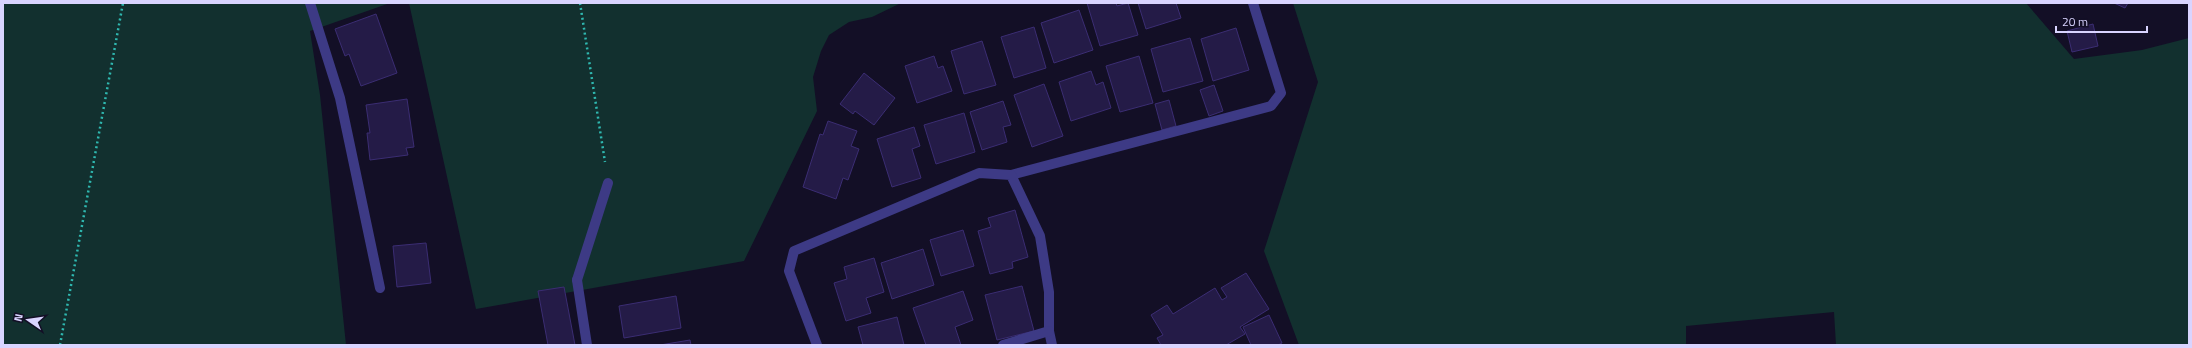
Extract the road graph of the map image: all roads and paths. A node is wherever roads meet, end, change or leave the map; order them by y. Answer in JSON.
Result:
{"nodes":[{"id":1,"x":123,"y":3,"type":"edge"},
{"id":2,"x":310,"y":3,"type":"edge"},
{"id":3,"x":580,"y":3,"type":"edge"},
{"id":4,"x":1253,"y":3,"type":"edge"},
{"id":5,"x":1011,"y":175,"type":"junction"},
{"id":6,"x":608,"y":183,"type":"joint"},
{"id":7,"x":380,"y":288,"type":"dead end"},
{"id":8,"x":1049,"y":331,"type":"junction"},
{"id":9,"x":60,"y":345,"type":"edge"},
{"id":10,"x":587,"y":345,"type":"edge"},
{"id":11,"x":816,"y":345,"type":"edge"},
{"id":12,"x":1003,"y":345,"type":"edge"},
{"id":13,"x":1052,"y":345,"type":"edge"}],
"edges":[{"from":1,"to":9,"type":"path"},
{"from":2,"to":7,"type":"street"},
{"from":3,"to":6,"type":"path"},
{"from":4,"to":5,"type":"street"},
{"from":5,"to":8,"type":"street"},
{"from":5,"to":11,"type":"street"},
{"from":6,"to":10,"type":"street"},
{"from":8,"to":12,"type":"street"},
{"from":8,"to":13,"type":"street"}]}
